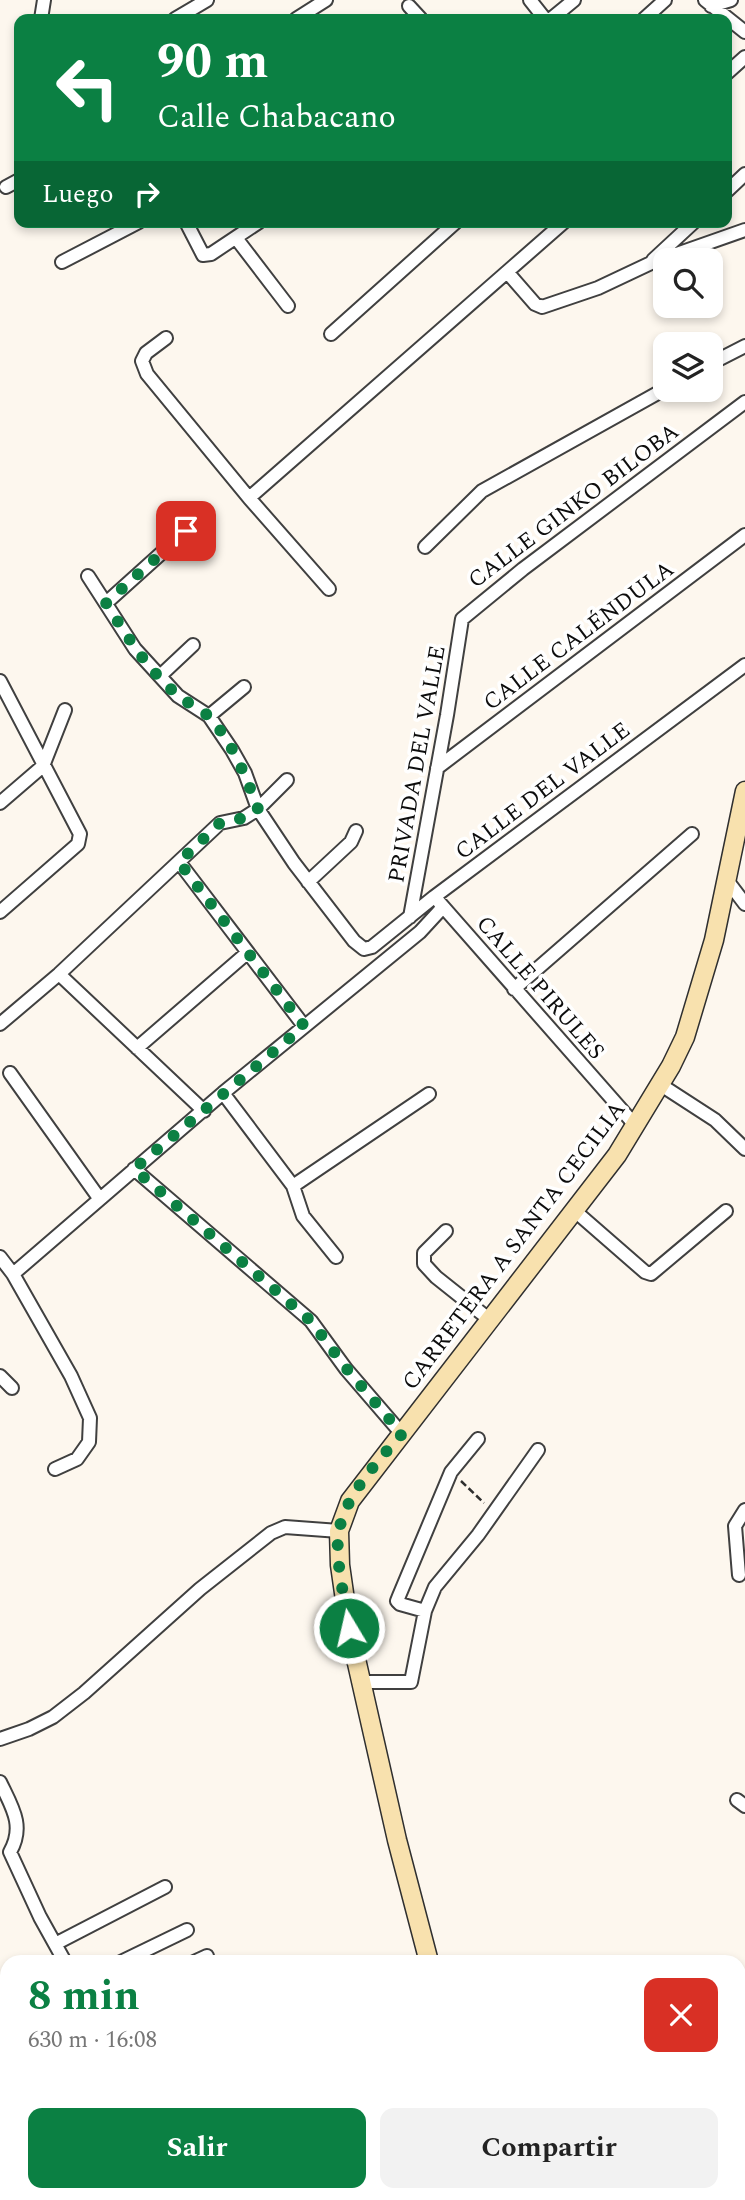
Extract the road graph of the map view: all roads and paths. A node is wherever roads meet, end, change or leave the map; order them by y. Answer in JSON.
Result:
{"nodes":[{"id":1,"x":207,"y":0,"type":"edge"},
{"id":2,"x":326,"y":0,"type":"edge"},
{"id":3,"x":530,"y":0,"type":"edge"},
{"id":4,"x":575,"y":0,"type":"edge"},
{"id":5,"x":665,"y":0,"type":"edge"},
{"id":6,"x":731,"y":0,"type":"edge"},
{"id":7,"x":708,"y":3,"type":"edge"},
{"id":8,"x":409,"y":6,"type":"dead end"},
{"id":9,"x":183,"y":14,"type":"edge"},
{"id":10,"x":304,"y":14,"type":"edge"},
{"id":11,"x":416,"y":14,"type":"edge"},
{"id":12,"x":541,"y":14,"type":"edge"},
{"id":13,"x":557,"y":14,"type":"edge"},
{"id":14,"x":650,"y":14,"type":"edge"},
{"id":15,"x":722,"y":14,"type":"edge"},
{"id":16,"x":745,"y":174,"type":"edge"},
{"id":17,"x":14,"y":183,"type":"edge"},
{"id":18,"x":732,"y":186,"type":"edge"},
{"id":19,"x":6,"y":187,"type":"dead end"},
{"id":20,"x":127,"y":228,"type":"edge"},
{"id":21,"x":189,"y":228,"type":"edge"},
{"id":22,"x":251,"y":228,"type":"edge"},
{"id":23,"x":449,"y":228,"type":"edge"},
{"id":24,"x":557,"y":228,"type":"edge"},
{"id":25,"x":688,"y":228,"type":"edge"},
{"id":26,"x":745,"y":230,"type":"edge"},
{"id":27,"x":236,"y":238,"type":"junction"},
{"id":28,"x":62,"y":262,"type":"dead end"},
{"id":29,"x":651,"y":262,"type":"junction"},
{"id":30,"x":508,"y":273,"type":"junction"},
{"id":31,"x":288,"y":306,"type":"dead end"},
{"id":32,"x":331,"y":334,"type":"dead end"},
{"id":33,"x":166,"y":338,"type":"dead end"},
{"id":34,"x":745,"y":346,"type":"edge"},
{"id":35,"x":723,"y":358,"type":"edge"},
{"id":36,"x":653,"y":396,"type":"edge"},
{"id":37,"x":745,"y":402,"type":"edge"},
{"id":38,"x":249,"y":498,"type":"junction"},
{"id":39,"x":186,"y":531,"type":"dead end"},
{"id":40,"x":745,"y":535,"type":"edge"},
{"id":41,"x":425,"y":547,"type":"dead end"},
{"id":42,"x":88,"y":576,"type":"dead end"},
{"id":43,"x":329,"y":589,"type":"dead end"},
{"id":44,"x":106,"y":603,"type":"junction"},
{"id":45,"x":462,"y":619,"type":"joint"},
{"id":46,"x":193,"y":645,"type":"dead end"},
{"id":47,"x":745,"y":665,"type":"edge"},
{"id":48,"x":160,"y":676,"type":"junction"},
{"id":49,"x":0,"y":681,"type":"edge"},
{"id":50,"x":244,"y":687,"type":"dead end"},
{"id":51,"x":65,"y":710,"type":"dead end"},
{"id":52,"x":209,"y":716,"type":"junction"},
{"id":53,"x":43,"y":766,"type":"junction"},
{"id":54,"x":437,"y":768,"type":"junction"},
{"id":55,"x":287,"y":780,"type":"dead end"},
{"id":56,"x":745,"y":791,"type":"edge"},
{"id":57,"x":0,"y":803,"type":"edge"},
{"id":58,"x":258,"y":809,"type":"junction"},
{"id":59,"x":356,"y":831,"type":"dead end"},
{"id":60,"x":692,"y":834,"type":"dead end"},
{"id":61,"x":179,"y":862,"type":"junction"},
{"id":62,"x":726,"y":879,"type":"junction"},
{"id":63,"x":307,"y":882,"type":"junction"},
{"id":64,"x":434,"y":897,"type":"junction"},
{"id":65,"x":745,"y":904,"type":"edge"},
{"id":66,"x":443,"y":907,"type":"junction"},
{"id":67,"x":0,"y":912,"type":"edge"},
{"id":68,"x":410,"y":917,"type":"junction"},
{"id":69,"x":247,"y":953,"type":"junction"},
{"id":70,"x":59,"y":974,"type":"junction"},
{"id":71,"x":514,"y":989,"type":"junction"},
{"id":72,"x":0,"y":1024,"type":"edge"},
{"id":73,"x":304,"y":1026,"type":"junction"},
{"id":74,"x":137,"y":1048,"type":"junction"},
{"id":75,"x":10,"y":1073,"type":"dead end"},
{"id":76,"x":661,"y":1085,"type":"junction"},
{"id":77,"x":223,"y":1093,"type":"junction"},
{"id":78,"x":429,"y":1094,"type":"dead end"},
{"id":79,"x":204,"y":1111,"type":"junction"},
{"id":80,"x":635,"y":1125,"type":"junction"},
{"id":81,"x":745,"y":1149,"type":"edge"},
{"id":82,"x":134,"y":1169,"type":"junction"},
{"id":83,"x":293,"y":1186,"type":"junction"},
{"id":84,"x":99,"y":1198,"type":"junction"},
{"id":85,"x":575,"y":1211,"type":"junction"},
{"id":86,"x":726,"y":1211,"type":"dead end"},
{"id":87,"x":446,"y":1231,"type":"dead end"},
{"id":88,"x":336,"y":1257,"type":"dead end"},
{"id":89,"x":1,"y":1262,"type":"edge"},
{"id":90,"x":13,"y":1274,"type":"junction"},
{"id":91,"x":490,"y":1320,"type":"junction"},
{"id":92,"x":0,"y":1376,"type":"edge"},
{"id":93,"x":12,"y":1388,"type":"dead end"},
{"id":94,"x":402,"y":1434,"type":"junction"},
{"id":95,"x":478,"y":1439,"type":"dead end"},
{"id":96,"x":538,"y":1450,"type":"dead end"},
{"id":97,"x":55,"y":1469,"type":"dead end"},
{"id":98,"x":451,"y":1472,"type":"junction"},
{"id":99,"x":745,"y":1510,"type":"edge"},
{"id":100,"x":495,"y":1513,"type":"junction"},
{"id":101,"x":339,"y":1531,"type":"junction"},
{"id":102,"x":739,"y":1575,"type":"dead end"},
{"id":103,"x":425,"y":1611,"type":"junction"},
{"id":104,"x":360,"y":1682,"type":"junction"},
{"id":105,"x":0,"y":1739,"type":"edge"},
{"id":106,"x":0,"y":1782,"type":"edge"},
{"id":107,"x":165,"y":1887,"type":"dead end"},
{"id":108,"x":187,"y":1930,"type":"dead end"},
{"id":109,"x":55,"y":1944,"type":"junction"},
{"id":110,"x":61,"y":1955,"type":"edge"},
{"id":111,"x":135,"y":1955,"type":"edge"},
{"id":112,"x":427,"y":1955,"type":"edge"}],
"edges":[{"from":1,"to":9,"type":"street"},
{"from":2,"to":10,"type":"street"},
{"from":3,"to":12,"type":"street"},
{"from":4,"to":13,"type":"street"},
{"from":5,"to":14,"type":"street"},
{"from":6,"to":7,"type":"street"},
{"from":7,"to":15,"type":"street"},
{"from":8,"to":11,"type":"street"},
{"from":16,"to":18,"type":"street"},
{"from":17,"to":19,"type":"street"},
{"from":20,"to":28,"type":"street"},
{"from":21,"to":27,"type":"street"},
{"from":22,"to":27,"type":"street"},
{"from":23,"to":32,"type":"street"},
{"from":24,"to":30,"type":"street"},
{"from":25,"to":29,"type":"street"},
{"from":26,"to":29,"type":"street"},
{"from":27,"to":31,"type":"street"},
{"from":29,"to":30,"type":"street"},
{"from":30,"to":38,"type":"street"},
{"from":33,"to":38,"type":"street"},
{"from":34,"to":35,"type":"street"},
{"from":36,"to":41,"type":"street"},
{"from":37,"to":45,"type":"street","name":"CALLE GINKO BILOBA"},
{"from":38,"to":43,"type":"street"},
{"from":39,"to":44,"type":"street"},
{"from":40,"to":54,"type":"street","name":"CALLE CALÉNDULA"},
{"from":42,"to":44,"type":"street"},
{"from":44,"to":48,"type":"street"},
{"from":45,"to":54,"type":"street","name":"PRIVADA DEL VALLE"},
{"from":46,"to":48,"type":"street"},
{"from":47,"to":64,"type":"street","name":"CALLE DEL VALLE"},
{"from":48,"to":52,"type":"street"},
{"from":49,"to":53,"type":"street"},
{"from":50,"to":52,"type":"street"},
{"from":51,"to":53,"type":"street"},
{"from":52,"to":58,"type":"street"},
{"from":53,"to":57,"type":"street"},
{"from":53,"to":67,"type":"street"},
{"from":54,"to":68,"type":"street","name":"PRIVADA DEL VALLE"},
{"from":55,"to":58,"type":"street"},
{"from":56,"to":62,"type":"main road","name":"CARRETERA A SANTA CECILIA"},
{"from":58,"to":61,"type":"street"},
{"from":58,"to":63,"type":"street"},
{"from":59,"to":63,"type":"street"},
{"from":60,"to":71,"type":"street"},
{"from":61,"to":69,"type":"street"},
{"from":61,"to":70,"type":"street"},
{"from":62,"to":65,"type":"street"},
{"from":62,"to":76,"type":"main road","name":"CARRETERA A SANTA CECILIA"},
{"from":63,"to":68,"type":"street","name":"CALLE DEL VALLE"},
{"from":64,"to":66,"type":"street","name":"CALLE PIRULES"},
{"from":64,"to":68,"type":"street","name":"CALLE DEL VALLE"},
{"from":66,"to":71,"type":"street","name":"CALLE PIRULES"},
{"from":66,"to":73,"type":"street"},
{"from":69,"to":73,"type":"street"},
{"from":69,"to":74,"type":"street"},
{"from":70,"to":72,"type":"street"},
{"from":70,"to":74,"type":"street"},
{"from":71,"to":80,"type":"street","name":"CALLE PIRULES"},
{"from":73,"to":77,"type":"street"},
{"from":74,"to":79,"type":"street"},
{"from":75,"to":84,"type":"street"},
{"from":76,"to":80,"type":"main road","name":"CARRETERA A SANTA CECILIA"},
{"from":76,"to":81,"type":"street"},
{"from":77,"to":79,"type":"street"},
{"from":77,"to":83,"type":"street"},
{"from":78,"to":83,"type":"street"},
{"from":79,"to":82,"type":"street"},
{"from":80,"to":85,"type":"main road","name":"CARRETERA A SANTA CECILIA"},
{"from":82,"to":84,"type":"street"},
{"from":82,"to":94,"type":"street"},
{"from":83,"to":88,"type":"street"},
{"from":84,"to":90,"type":"street"},
{"from":85,"to":86,"type":"street"},
{"from":85,"to":91,"type":"main road","name":"CARRETERA A SANTA CECILIA"},
{"from":87,"to":91,"type":"street"},
{"from":89,"to":90,"type":"street"},
{"from":90,"to":97,"type":"street"},
{"from":91,"to":94,"type":"main road","name":"CARRETERA A SANTA CECILIA"},
{"from":92,"to":93,"type":"street"},
{"from":94,"to":101,"type":"main road","name":"CARRETERA A SANTA CECILIA"},
{"from":95,"to":98,"type":"street"},
{"from":96,"to":100,"type":"street"},
{"from":98,"to":100,"type":"path"},
{"from":98,"to":103,"type":"street"},
{"from":99,"to":102,"type":"street"},
{"from":100,"to":103,"type":"street"},
{"from":101,"to":104,"type":"main road","name":"CARRETERA A SANTA CECILIA"},
{"from":101,"to":105,"type":"street"},
{"from":103,"to":104,"type":"street"},
{"from":104,"to":112,"type":"main road","name":"CARRETERA A SANTA CECILIA"},
{"from":106,"to":109,"type":"street"},
{"from":107,"to":109,"type":"street"},
{"from":108,"to":111,"type":"street"},
{"from":109,"to":110,"type":"street"}]}
